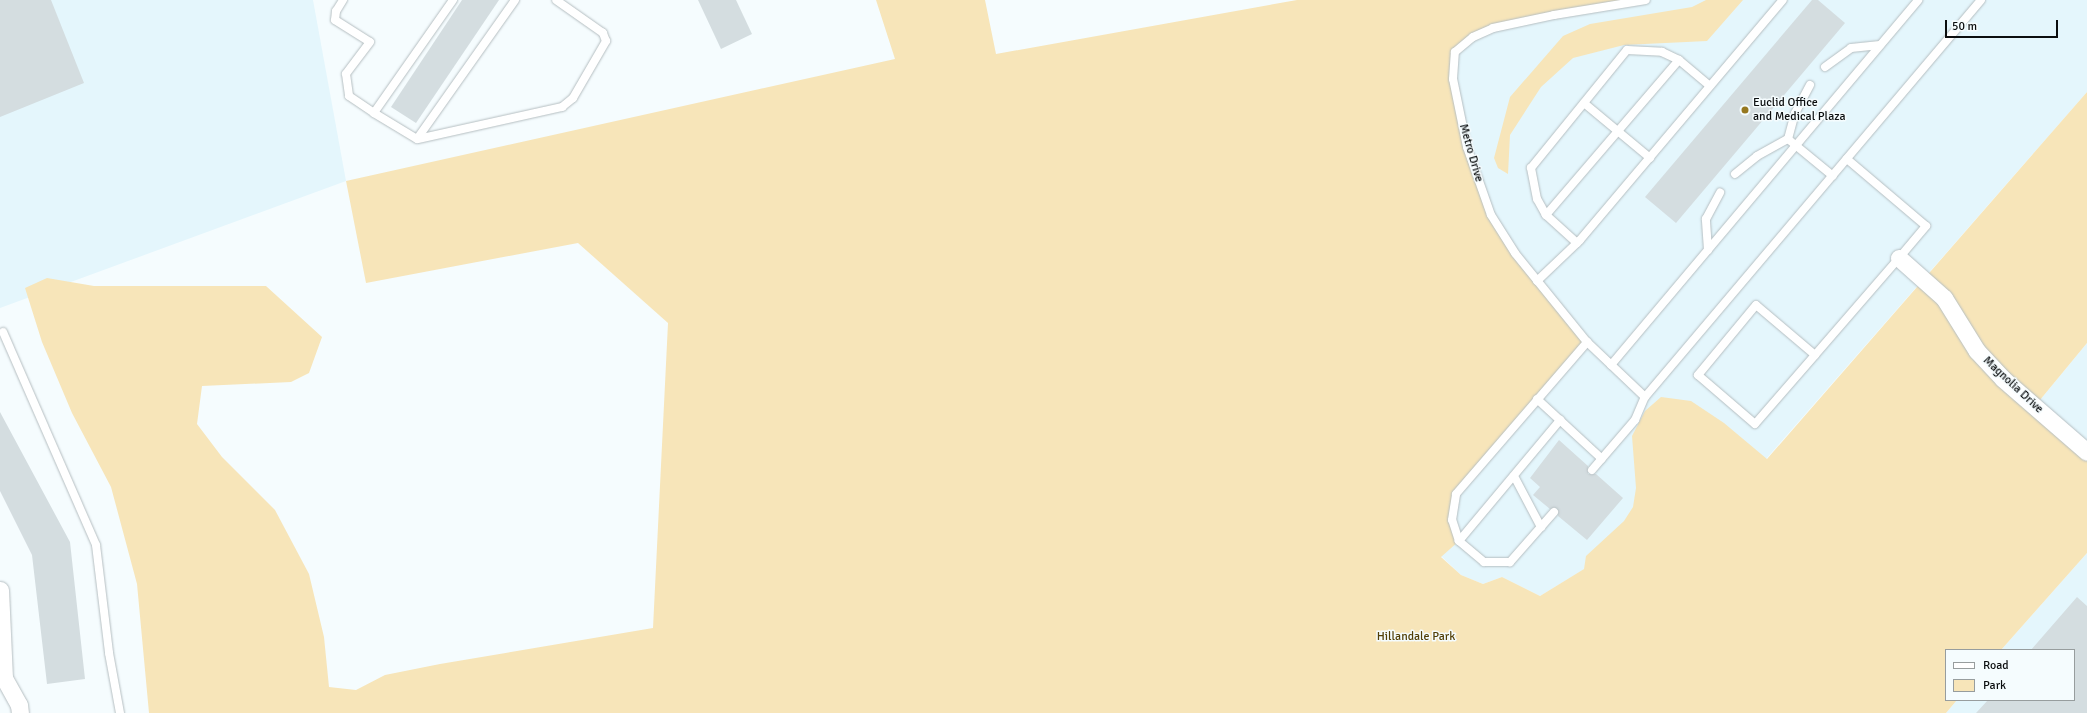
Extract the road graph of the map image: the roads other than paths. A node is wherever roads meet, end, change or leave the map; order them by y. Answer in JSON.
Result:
{"nodes":[{"id":1,"x":342,"y":0,"type":"edge"},
{"id":2,"x":453,"y":0,"type":"edge"},
{"id":3,"x":515,"y":0,"type":"edge"},
{"id":4,"x":556,"y":0,"type":"edge"},
{"id":5,"x":1646,"y":0,"type":"edge"},
{"id":6,"x":1783,"y":0,"type":"edge"},
{"id":7,"x":1918,"y":0,"type":"edge"},
{"id":8,"x":1981,"y":0,"type":"edge"},
{"id":9,"x":1880,"y":45,"type":"junction"},
{"id":10,"x":1679,"y":60,"type":"junction"},
{"id":11,"x":1825,"y":68,"type":"dead end"},
{"id":12,"x":1810,"y":85,"type":"dead end"},
{"id":13,"x":1710,"y":86,"type":"junction"},
{"id":14,"x":1584,"y":103,"type":"junction"},
{"id":15,"x":374,"y":113,"type":"junction"},
{"id":16,"x":1618,"y":131,"type":"junction"},
{"id":17,"x":417,"y":139,"type":"junction"},
{"id":18,"x":1788,"y":139,"type":"junction"},
{"id":19,"x":1796,"y":146,"type":"junction"},
{"id":20,"x":1650,"y":158,"type":"junction"},
{"id":21,"x":1847,"y":159,"type":"junction"},
{"id":22,"x":1735,"y":174,"type":"dead end"},
{"id":23,"x":1833,"y":176,"type":"junction"},
{"id":24,"x":1720,"y":192,"type":"dead end"},
{"id":25,"x":1546,"y":215,"type":"junction"},
{"id":26,"x":1577,"y":243,"type":"junction"},
{"id":27,"x":1708,"y":250,"type":"junction"},
{"id":28,"x":1899,"y":258,"type":"junction"},
{"id":29,"x":1537,"y":281,"type":"junction"},
{"id":30,"x":3,"y":332,"type":"dead end"},
{"id":31,"x":1587,"y":342,"type":"junction"},
{"id":32,"x":1815,"y":355,"type":"junction"},
{"id":33,"x":1611,"y":365,"type":"junction"},
{"id":34,"x":1645,"y":397,"type":"junction"},
{"id":35,"x":1537,"y":399,"type":"junction"},
{"id":36,"x":1560,"y":420,"type":"junction"},
{"id":37,"x":2087,"y":452,"type":"edge"},
{"id":38,"x":1602,"y":459,"type":"junction"},
{"id":39,"x":1592,"y":470,"type":"dead end"},
{"id":40,"x":1514,"y":476,"type":"junction"},
{"id":41,"x":1554,"y":512,"type":"dead end"},
{"id":42,"x":1541,"y":527,"type":"junction"},
{"id":43,"x":1459,"y":541,"type":"junction"},
{"id":44,"x":0,"y":590,"type":"edge"},
{"id":45,"x":2,"y":678,"type":"edge"},
{"id":46,"x":20,"y":713,"type":"edge"},
{"id":47,"x":120,"y":713,"type":"edge"}],
"edges":[{"from":1,"to":15,"type":"lane"},
{"from":2,"to":15,"type":"lane"},
{"from":3,"to":17,"type":"lane"},
{"from":4,"to":17,"type":"lane"},
{"from":5,"to":29,"type":"lane","name":"Metro Drive"},
{"from":6,"to":13,"type":"lane"},
{"from":7,"to":9,"type":"lane"},
{"from":8,"to":21,"type":"lane"},
{"from":9,"to":11,"type":"lane"},
{"from":9,"to":19,"type":"lane"},
{"from":10,"to":13,"type":"lane"},
{"from":10,"to":14,"type":"lane"},
{"from":10,"to":16,"type":"lane"},
{"from":12,"to":18,"type":"lane"},
{"from":13,"to":20,"type":"lane"},
{"from":14,"to":16,"type":"lane"},
{"from":14,"to":25,"type":"lane"},
{"from":15,"to":17,"type":"lane"},
{"from":16,"to":20,"type":"lane"},
{"from":16,"to":25,"type":"lane"},
{"from":18,"to":19,"type":"lane"},
{"from":18,"to":22,"type":"lane"},
{"from":19,"to":23,"type":"lane"},
{"from":19,"to":27,"type":"lane"},
{"from":20,"to":26,"type":"lane"},
{"from":21,"to":23,"type":"lane"},
{"from":21,"to":28,"type":"lane"},
{"from":23,"to":34,"type":"lane"},
{"from":24,"to":27,"type":"lane"},
{"from":25,"to":26,"type":"lane"},
{"from":26,"to":29,"type":"lane"},
{"from":27,"to":33,"type":"lane"},
{"from":28,"to":32,"type":"lane"},
{"from":28,"to":37,"type":"street","name":"Magnolia Drive"},
{"from":29,"to":31,"type":"lane","name":"Metro Drive"},
{"from":30,"to":47,"type":"lane"},
{"from":31,"to":33,"type":"lane","name":"Metro Drive"},
{"from":31,"to":35,"type":"lane"},
{"from":32,"to":32,"type":"lane"},
{"from":33,"to":34,"type":"lane","name":"Metro Drive"},
{"from":34,"to":38,"type":"lane"},
{"from":35,"to":36,"type":"lane"},
{"from":35,"to":43,"type":"lane"},
{"from":36,"to":38,"type":"lane"},
{"from":36,"to":40,"type":"lane"},
{"from":38,"to":39,"type":"lane"},
{"from":40,"to":42,"type":"lane"},
{"from":40,"to":43,"type":"lane"},
{"from":41,"to":42,"type":"lane"},
{"from":42,"to":43,"type":"lane"},
{"from":44,"to":45,"type":"street"},
{"from":45,"to":46,"type":"street"}]}
